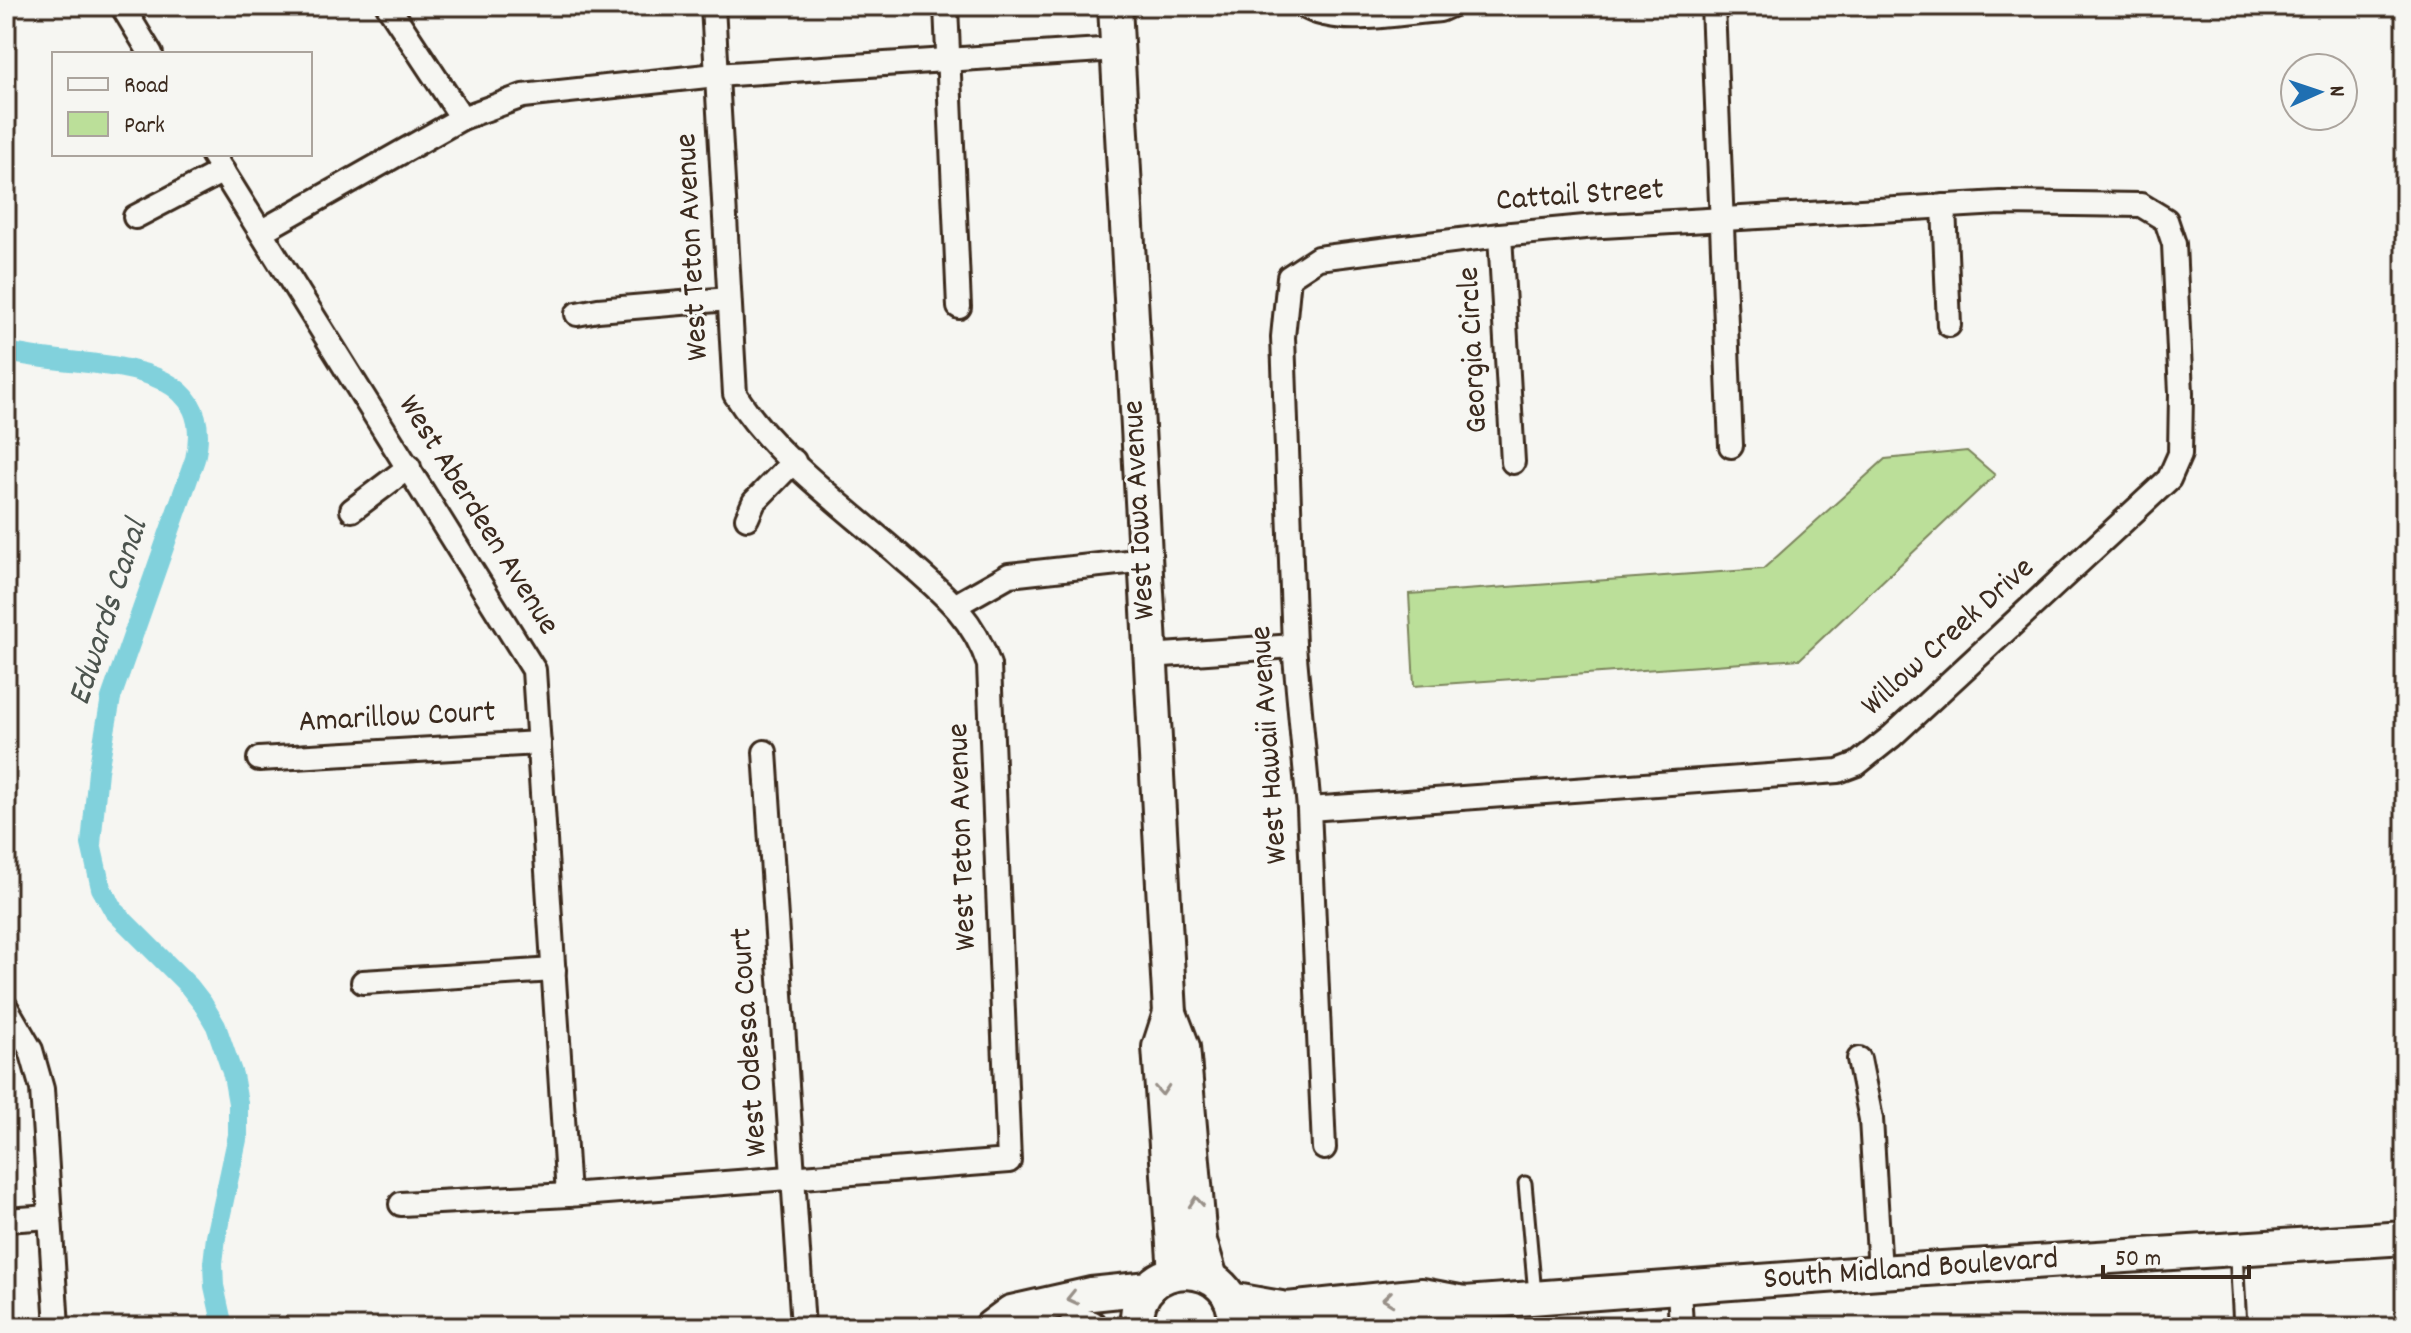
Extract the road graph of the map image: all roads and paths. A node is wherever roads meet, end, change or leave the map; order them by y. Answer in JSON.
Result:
{"nodes":[{"id":1,"x":122,"y":6,"type":"edge"},
{"id":2,"x":388,"y":6,"type":"edge"},
{"id":3,"x":713,"y":6,"type":"edge"},
{"id":4,"x":946,"y":6,"type":"edge"},
{"id":5,"x":1115,"y":6,"type":"edge"},
{"id":6,"x":1304,"y":6,"type":"edge"},
{"id":7,"x":1449,"y":6,"type":"edge"},
{"id":8,"x":1713,"y":6,"type":"edge"},
{"id":9,"x":1117,"y":49,"type":"junction"},
{"id":10,"x":150,"y":52,"type":"edge"},
{"id":11,"x":948,"y":60,"type":"junction"},
{"id":12,"x":716,"y":75,"type":"junction"},
{"id":13,"x":462,"y":118,"type":"junction"},
{"id":14,"x":217,"y":162,"type":"edge"},
{"id":15,"x":2000,"y":203,"type":"joint"},
{"id":16,"x":1944,"y":206,"type":"junction"},
{"id":17,"x":135,"y":217,"type":"dead end"},
{"id":18,"x":1724,"y":219,"type":"junction"},
{"id":19,"x":262,"y":231,"type":"junction"},
{"id":20,"x":1500,"y":235,"type":"junction"},
{"id":21,"x":729,"y":299,"type":"junction"},
{"id":22,"x":959,"y":307,"type":"dead end"},
{"id":23,"x":577,"y":314,"type":"dead end"},
{"id":24,"x":1949,"y":325,"type":"dead end"},
{"id":25,"x":1283,"y":337,"type":"joint"},
{"id":26,"x":1731,"y":446,"type":"dead end"},
{"id":27,"x":794,"y":461,"type":"junction"},
{"id":28,"x":1513,"y":462,"type":"dead end"},
{"id":29,"x":409,"y":467,"type":"junction"},
{"id":30,"x":352,"y":510,"type":"dead end"},
{"id":31,"x":747,"y":518,"type":"dead end"},
{"id":32,"x":1145,"y":560,"type":"junction"},
{"id":33,"x":956,"y":605,"type":"junction"},
{"id":34,"x":1294,"y":646,"type":"junction"},
{"id":35,"x":1149,"y":656,"type":"junction"},
{"id":36,"x":539,"y":743,"type":"junction"},
{"id":37,"x":765,"y":752,"type":"dead end"},
{"id":38,"x":259,"y":759,"type":"dead end"},
{"id":39,"x":1309,"y":809,"type":"junction"},
{"id":40,"x":554,"y":970,"type":"junction"},
{"id":41,"x":363,"y":982,"type":"dead end"},
{"id":42,"x":6,"y":1007,"type":"edge"},
{"id":43,"x":1170,"y":1013,"type":"junction"},
{"id":44,"x":1859,"y":1059,"type":"dead end"},
{"id":45,"x":1324,"y":1148,"type":"dead end"},
{"id":46,"x":792,"y":1179,"type":"junction"},
{"id":47,"x":1525,"y":1183,"type":"dead end"},
{"id":48,"x":568,"y":1195,"type":"junction"},
{"id":49,"x":401,"y":1204,"type":"dead end"},
{"id":50,"x":50,"y":1217,"type":"junction"},
{"id":51,"x":6,"y":1220,"type":"edge"},
{"id":52,"x":2405,"y":1238,"type":"edge"},
{"id":53,"x":2236,"y":1248,"type":"junction"},
{"id":54,"x":1880,"y":1272,"type":"junction"},
{"id":55,"x":1162,"y":1280,"type":"junction"},
{"id":56,"x":1679,"y":1288,"type":"junction"},
{"id":57,"x":1535,"y":1298,"type":"junction"},
{"id":58,"x":1225,"y":1302,"type":"edge"},
{"id":59,"x":1465,"y":1303,"type":"junction"},
{"id":60,"x":57,"y":1327,"type":"edge"},
{"id":61,"x":803,"y":1327,"type":"edge"},
{"id":62,"x":991,"y":1327,"type":"edge"},
{"id":63,"x":1075,"y":1327,"type":"edge"},
{"id":64,"x":1090,"y":1327,"type":"edge"},
{"id":65,"x":1137,"y":1327,"type":"edge"},
{"id":66,"x":1366,"y":1327,"type":"edge"},
{"id":67,"x":1681,"y":1327,"type":"edge"},
{"id":68,"x":2240,"y":1327,"type":"edge"}],
"edges":[{"from":1,"to":10,"type":"street"},
{"from":2,"to":13,"type":"street"},
{"from":3,"to":12,"type":"street","name":"West Teton Avenue"},
{"from":4,"to":11,"type":"street"},
{"from":5,"to":9,"type":"main road","name":"West Iowa Avenue"},
{"from":6,"to":7,"type":"street"},
{"from":8,"to":18,"type":"street"},
{"from":9,"to":11,"type":"street"},
{"from":9,"to":32,"type":"main road","name":"West Iowa Avenue"},
{"from":11,"to":12,"type":"street"},
{"from":11,"to":22,"type":"street"},
{"from":12,"to":13,"type":"street"},
{"from":12,"to":21,"type":"street","name":"West Teton Avenue"},
{"from":13,"to":19,"type":"street"},
{"from":14,"to":17,"type":"street"},
{"from":14,"to":19,"type":"street","name":"West Aberdeen Avenue"},
{"from":15,"to":16,"type":"street","name":"Cattail Street"},
{"from":15,"to":39,"type":"street","name":"Willow Creek Drive"},
{"from":16,"to":18,"type":"street","name":"Cattail Street"},
{"from":16,"to":24,"type":"street"},
{"from":18,"to":20,"type":"street","name":"Cattail Street"},
{"from":18,"to":26,"type":"street"},
{"from":19,"to":29,"type":"street","name":"West Aberdeen Avenue"},
{"from":20,"to":25,"type":"street","name":"Cattail Street"},
{"from":20,"to":28,"type":"street","name":"Georgia Circle"},
{"from":21,"to":23,"type":"street"},
{"from":21,"to":27,"type":"street","name":"West Teton Avenue"},
{"from":25,"to":34,"type":"street","name":"West Hawaii Avenue"},
{"from":27,"to":31,"type":"street"},
{"from":27,"to":33,"type":"street","name":"West Teton Avenue"},
{"from":29,"to":30,"type":"street"},
{"from":29,"to":36,"type":"street","name":"West Aberdeen Avenue"},
{"from":32,"to":33,"type":"street"},
{"from":32,"to":35,"type":"main road","name":"West Iowa Avenue"},
{"from":33,"to":46,"type":"street","name":"West Teton Avenue"},
{"from":34,"to":35,"type":"street"},
{"from":34,"to":39,"type":"street","name":"West Hawaii Avenue"},
{"from":35,"to":43,"type":"main road","name":"West Iowa Avenue"},
{"from":36,"to":38,"type":"street","name":"Amarillow Court"},
{"from":36,"to":40,"type":"street","name":"West Aberdeen Avenue"},
{"from":37,"to":46,"type":"street","name":"West Odessa Court"},
{"from":39,"to":45,"type":"street","name":"West Hawaii Avenue"},
{"from":40,"to":41,"type":"street"},
{"from":40,"to":48,"type":"street","name":"West Aberdeen Avenue"},
{"from":42,"to":50,"type":"street"},
{"from":43,"to":55,"type":"main road","name":"West Iowa Avenue","one_way":true},
{"from":58,"to":43,"type":"main road","name":"West Iowa Avenue","one_way":true},
{"from":44,"to":54,"type":"street"},
{"from":46,"to":48,"type":"street","name":"West Teton Avenue"},
{"from":46,"to":61,"type":"street","name":"West Odessa Court"},
{"from":47,"to":57,"type":"lane"},
{"from":48,"to":49,"type":"street","name":"West Teton Avenue"},
{"from":50,"to":51,"type":"street"},
{"from":50,"to":60,"type":"street"},
{"from":52,"to":53,"type":"main road","name":"South Midland Boulevard"},
{"from":53,"to":54,"type":"main road","name":"South Midland Boulevard"},
{"from":53,"to":68,"type":"lane"},
{"from":54,"to":56,"type":"main road","name":"South Midland Boulevard"},
{"from":55,"to":58,"type":"main road","name":"South Midland Boulevard"},
{"from":55,"to":62,"type":"main road","one_way":true},
{"from":55,"to":65,"type":"main road"},
{"from":56,"to":57,"type":"main road","name":"South Midland Boulevard"},
{"from":56,"to":67,"type":"street"},
{"from":57,"to":59,"type":"main road","name":"South Midland Boulevard"},
{"from":59,"to":58,"type":"main road","name":"South Midland Boulevard","one_way":true},
{"from":59,"to":66,"type":"main road","name":"South Midland Boulevard"},
{"from":63,"to":64,"type":"main road"}]}
